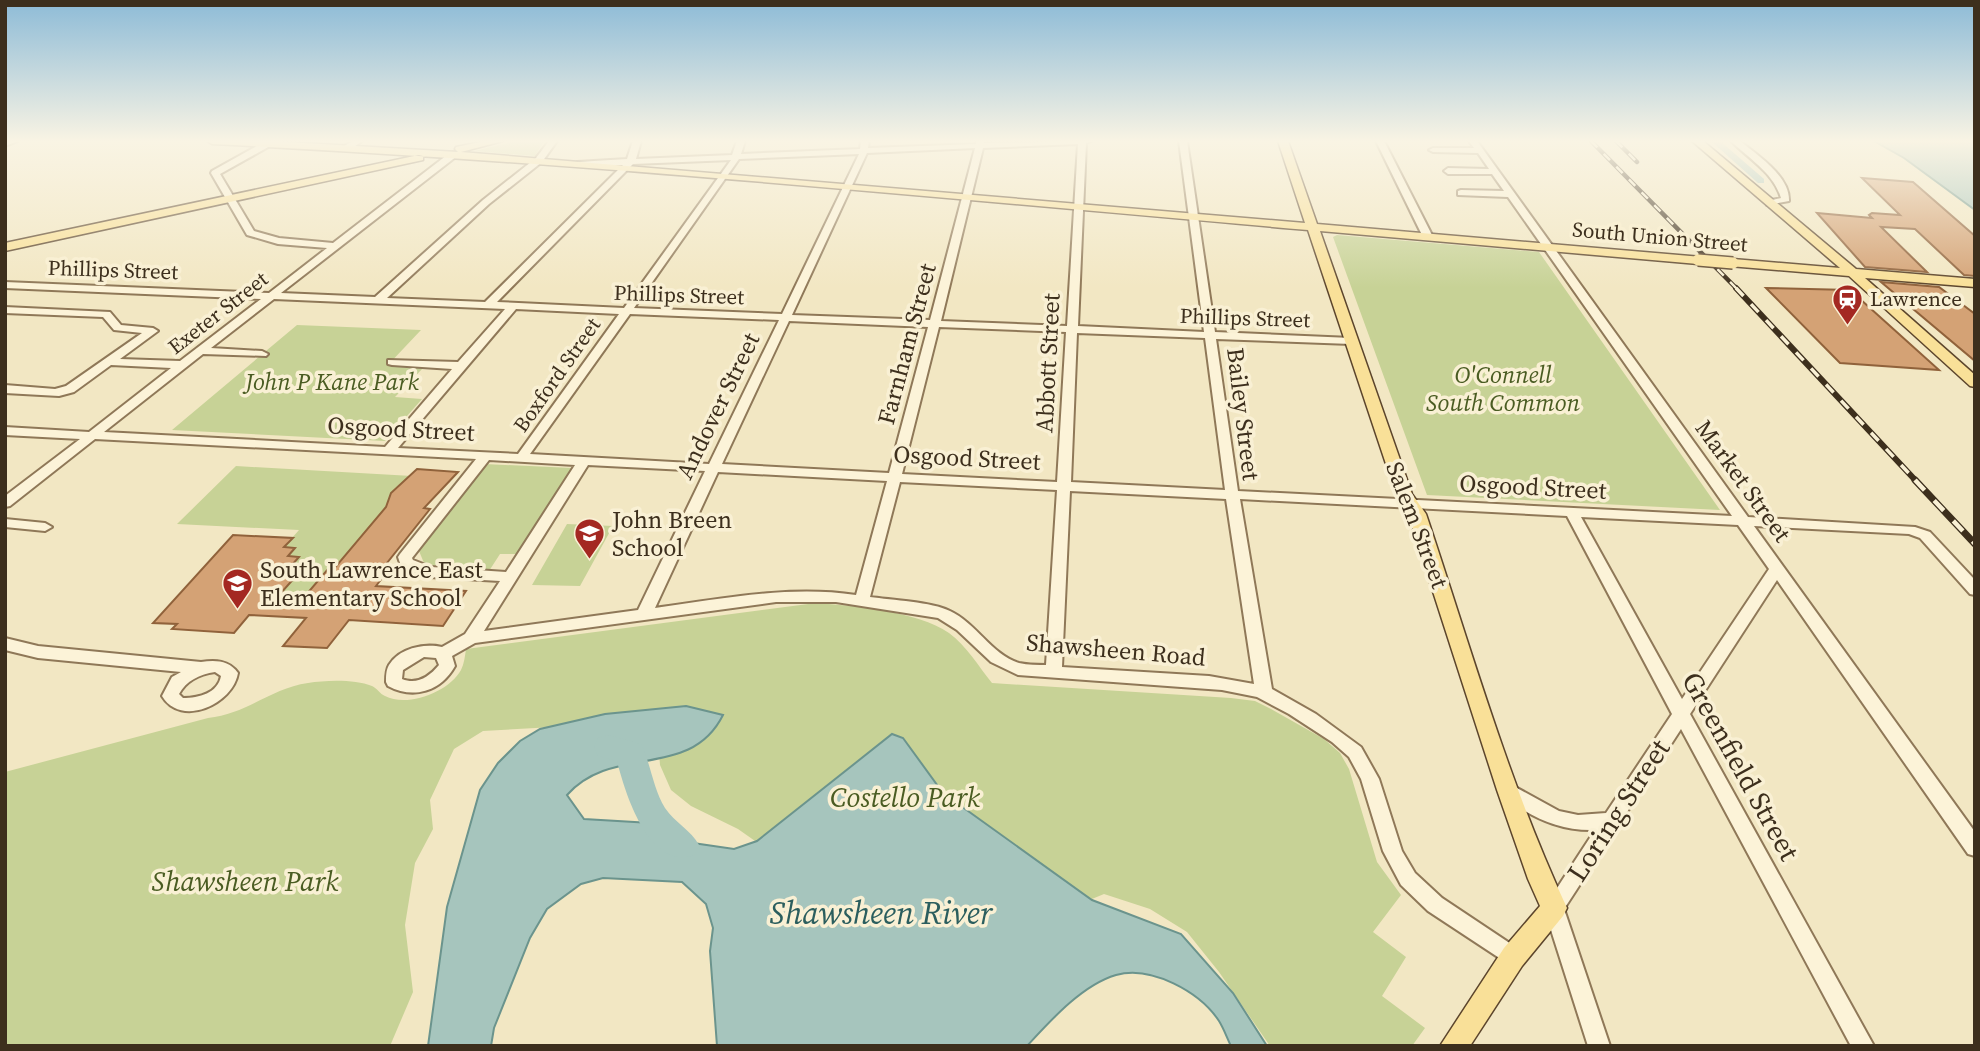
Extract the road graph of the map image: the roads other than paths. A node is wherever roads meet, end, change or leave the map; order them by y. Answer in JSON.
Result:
{"nodes":[{"id":1,"x":225,"y":190,"type":"edge"},
{"id":2,"x":271,"y":190,"type":"edge"},
{"id":3,"x":406,"y":190,"type":"edge"},
{"id":4,"x":501,"y":190,"type":"edge"},
{"id":5,"x":601,"y":190,"type":"edge"},
{"id":6,"x":713,"y":190,"type":"edge"},
{"id":7,"x":846,"y":190,"type":"edge"},
{"id":8,"x":874,"y":190,"type":"edge"},
{"id":9,"x":969,"y":190,"type":"edge"},
{"id":10,"x":1079,"y":190,"type":"edge"},
{"id":11,"x":1191,"y":190,"type":"edge"},
{"id":12,"x":1299,"y":190,"type":"edge"},
{"id":13,"x":1405,"y":190,"type":"edge"},
{"id":14,"x":1507,"y":190,"type":"edge"},
{"id":15,"x":1755,"y":190,"type":"edge"},
{"id":16,"x":1783,"y":190,"type":"edge"},
{"id":17,"x":1461,"y":193,"type":"dead end"},
{"id":18,"x":1510,"y":194,"type":"junction"},
{"id":19,"x":967,"y":197,"type":"junction"},
{"id":20,"x":230,"y":199,"type":"junction"},
{"id":21,"x":1770,"y":203,"type":"junction"},
{"id":22,"x":1078,"y":207,"type":"junction"},
{"id":23,"x":1196,"y":218,"type":"junction"},
{"id":24,"x":1312,"y":228,"type":"junction"},
{"id":25,"x":1428,"y":237,"type":"junction"},
{"id":26,"x":334,"y":246,"type":"junction"},
{"id":27,"x":5,"y":247,"type":"edge"},
{"id":28,"x":1547,"y":247,"type":"junction"},
{"id":29,"x":1852,"y":273,"type":"junction"},
{"id":30,"x":1975,"y":283,"type":"edge"},
{"id":31,"x":5,"y":285,"type":"edge"},
{"id":32,"x":269,"y":297,"type":"junction"},
{"id":33,"x":376,"y":302,"type":"junction"},
{"id":34,"x":487,"y":306,"type":"junction"},
{"id":35,"x":512,"y":307,"type":"junction"},
{"id":36,"x":5,"y":310,"type":"edge"},
{"id":37,"x":625,"y":312,"type":"junction"},
{"id":38,"x":783,"y":318,"type":"junction"},
{"id":39,"x":934,"y":324,"type":"junction"},
{"id":40,"x":1072,"y":330,"type":"junction"},
{"id":41,"x":1212,"y":336,"type":"junction"},
{"id":42,"x":1351,"y":341,"type":"junction"},
{"id":43,"x":201,"y":351,"type":"junction"},
{"id":44,"x":262,"y":354,"type":"dead end"},
{"id":45,"x":110,"y":362,"type":"junction"},
{"id":46,"x":392,"y":362,"type":"dead end"},
{"id":47,"x":182,"y":365,"type":"junction"},
{"id":48,"x":460,"y":366,"type":"junction"},
{"id":49,"x":1975,"y":383,"type":"edge"},
{"id":50,"x":5,"y":389,"type":"edge"},
{"id":51,"x":5,"y":431,"type":"edge"},
{"id":52,"x":92,"y":436,"type":"junction"},
{"id":53,"x":388,"y":451,"type":"junction"},
{"id":54,"x":485,"y":456,"type":"junction"},
{"id":55,"x":521,"y":458,"type":"junction"},
{"id":56,"x":584,"y":461,"type":"junction"},
{"id":57,"x":711,"y":468,"type":"junction"},
{"id":58,"x":892,"y":477,"type":"junction"},
{"id":59,"x":1063,"y":486,"type":"junction"},
{"id":60,"x":1232,"y":494,"type":"junction"},
{"id":61,"x":5,"y":503,"type":"edge"},
{"id":62,"x":1407,"y":503,"type":"junction"},
{"id":63,"x":1571,"y":512,"type":"junction"},
{"id":64,"x":1742,"y":522,"type":"junction"},
{"id":65,"x":5,"y":523,"type":"edge"},
{"id":66,"x":45,"y":527,"type":"dead end"},
{"id":67,"x":1776,"y":570,"type":"junction"},
{"id":68,"x":510,"y":577,"type":"junction"},
{"id":69,"x":1975,"y":590,"type":"edge"},
{"id":70,"x":862,"y":600,"type":"junction"},
{"id":71,"x":644,"y":614,"type":"junction"},
{"id":72,"x":471,"y":638,"type":"junction"},
{"id":73,"x":5,"y":644,"type":"edge"},
{"id":74,"x":443,"y":654,"type":"dead end"},
{"id":75,"x":201,"y":668,"type":"dead end"},
{"id":76,"x":1054,"y":672,"type":"junction"},
{"id":77,"x":1264,"y":692,"type":"junction"},
{"id":78,"x":1681,"y":714,"type":"junction"},
{"id":79,"x":1508,"y":790,"type":"junction"},
{"id":80,"x":1609,"y":821,"type":"junction"},
{"id":81,"x":1975,"y":848,"type":"edge"},
{"id":82,"x":1553,"y":908,"type":"junction"},
{"id":83,"x":1513,"y":957,"type":"junction"},
{"id":84,"x":1454,"y":1046,"type":"edge"},
{"id":85,"x":1600,"y":1046,"type":"edge"},
{"id":86,"x":1863,"y":1046,"type":"edge"}],
"edges":[{"from":1,"to":20,"type":"street"},
{"from":2,"to":20,"type":"main road"},
{"from":3,"to":26,"type":"street","name":"Exeter Street"},
{"from":4,"to":33,"type":"street"},
{"from":5,"to":34,"type":"street"},
{"from":6,"to":37,"type":"street","name":"Boxford Street"},
{"from":7,"to":38,"type":"street","name":"Andover Street"},
{"from":8,"to":19,"type":"main road","name":"South Union Street"},
{"from":9,"to":19,"type":"street","name":"Farnham Street"},
{"from":10,"to":22,"type":"street","name":"Abbott Street"},
{"from":11,"to":23,"type":"street","name":"Bailey Street"},
{"from":12,"to":24,"type":"main road","name":"Salem Street"},
{"from":13,"to":25,"type":"street"},
{"from":14,"to":18,"type":"street","name":"Market Street"},
{"from":15,"to":21,"type":"main road"},
{"from":16,"to":21,"type":"street"},
{"from":17,"to":18,"type":"street"},
{"from":18,"to":28,"type":"street","name":"Market Street"},
{"from":19,"to":22,"type":"main road","name":"South Union Street"},
{"from":19,"to":39,"type":"street","name":"Farnham Street"},
{"from":20,"to":26,"type":"street"},
{"from":20,"to":27,"type":"main road"},
{"from":21,"to":29,"type":"main road"},
{"from":22,"to":23,"type":"main road","name":"South Union Street"},
{"from":22,"to":40,"type":"street","name":"Abbott Street"},
{"from":23,"to":24,"type":"main road","name":"South Union Street"},
{"from":23,"to":41,"type":"street","name":"Bailey Street"},
{"from":24,"to":25,"type":"main road","name":"South Union Street"},
{"from":24,"to":42,"type":"main road","name":"Salem Street"},
{"from":25,"to":28,"type":"main road","name":"South Union Street"},
{"from":26,"to":32,"type":"street","name":"Exeter Street"},
{"from":28,"to":29,"type":"main road","name":"South Union Street","bridge":true},
{"from":28,"to":64,"type":"street","name":"Market Street"},
{"from":29,"to":30,"type":"main road","name":"South Union Street"},
{"from":29,"to":49,"type":"main road"},
{"from":31,"to":32,"type":"street","name":"Phillips Street"},
{"from":32,"to":33,"type":"street","name":"Phillips Street"},
{"from":32,"to":43,"type":"street","name":"Exeter Street"},
{"from":33,"to":34,"type":"street","name":"Phillips Street"},
{"from":34,"to":35,"type":"street","name":"Phillips Street"},
{"from":35,"to":37,"type":"street","name":"Phillips Street"},
{"from":35,"to":48,"type":"street"},
{"from":36,"to":45,"type":"street"},
{"from":37,"to":38,"type":"street","name":"Phillips Street"},
{"from":37,"to":55,"type":"street","name":"Boxford Street"},
{"from":38,"to":39,"type":"street","name":"Phillips Street"},
{"from":38,"to":57,"type":"street","name":"Andover Street"},
{"from":39,"to":40,"type":"street","name":"Phillips Street"},
{"from":39,"to":58,"type":"street","name":"Farnham Street"},
{"from":40,"to":41,"type":"street","name":"Phillips Street"},
{"from":40,"to":59,"type":"street","name":"Abbott Street"},
{"from":41,"to":42,"type":"street","name":"Phillips Street"},
{"from":41,"to":60,"type":"street","name":"Bailey Street"},
{"from":42,"to":62,"type":"main road","name":"Salem Street"},
{"from":43,"to":44,"type":"street"},
{"from":43,"to":47,"type":"street","name":"Exeter Street"},
{"from":45,"to":47,"type":"street"},
{"from":45,"to":50,"type":"street"},
{"from":46,"to":48,"type":"street"},
{"from":47,"to":52,"type":"street","name":"Exeter Street"},
{"from":48,"to":53,"type":"street"},
{"from":51,"to":52,"type":"street","name":"Osgood Street"},
{"from":52,"to":53,"type":"street","name":"Osgood Street"},
{"from":52,"to":61,"type":"street","name":"Exeter Street"},
{"from":53,"to":54,"type":"street","name":"Osgood Street"},
{"from":54,"to":55,"type":"street","name":"Osgood Street"},
{"from":54,"to":68,"type":"street"},
{"from":55,"to":56,"type":"street","name":"Osgood Street"},
{"from":56,"to":57,"type":"street","name":"Osgood Street"},
{"from":56,"to":68,"type":"street"},
{"from":57,"to":58,"type":"street","name":"Osgood Street"},
{"from":57,"to":71,"type":"street","name":"Andover Street"},
{"from":58,"to":59,"type":"street","name":"Osgood Street"},
{"from":58,"to":70,"type":"street","name":"Farnham Street"},
{"from":59,"to":60,"type":"street","name":"Osgood Street"},
{"from":59,"to":76,"type":"street","name":"Abbott Street"},
{"from":60,"to":62,"type":"street","name":"Osgood Street"},
{"from":60,"to":77,"type":"street","name":"Bailey Street"},
{"from":62,"to":63,"type":"street","name":"Osgood Street"},
{"from":62,"to":79,"type":"main road","name":"Salem Street"},
{"from":63,"to":64,"type":"street","name":"Osgood Street"},
{"from":63,"to":78,"type":"street","name":"Greenfield Street"},
{"from":64,"to":67,"type":"street","name":"Market Street"},
{"from":64,"to":69,"type":"street","name":"Osgood Street"},
{"from":65,"to":66,"type":"street"},
{"from":67,"to":78,"type":"street","name":"Loring Street"},
{"from":67,"to":81,"type":"street","name":"Market Street"},
{"from":68,"to":72,"type":"street"},
{"from":70,"to":71,"type":"street","name":"Shawsheen Road"},
{"from":70,"to":76,"type":"street","name":"Shawsheen Road"},
{"from":71,"to":72,"type":"street","name":"Shawsheen Road"},
{"from":72,"to":74,"type":"street","name":"Shawsheen Road"},
{"from":73,"to":75,"type":"street"},
{"from":76,"to":77,"type":"street","name":"Shawsheen Road"},
{"from":77,"to":83,"type":"street","name":"Shawsheen Road"},
{"from":78,"to":80,"type":"street","name":"Loring Street"},
{"from":78,"to":86,"type":"street","name":"Greenfield Street"},
{"from":79,"to":80,"type":"street"},
{"from":79,"to":82,"type":"main road","name":"Salem Street"},
{"from":80,"to":82,"type":"street","name":"Loring Street"},
{"from":82,"to":83,"type":"main road","name":"Loring Street"},
{"from":82,"to":85,"type":"street"},
{"from":83,"to":84,"type":"main road","name":"Loring Street"}]}
